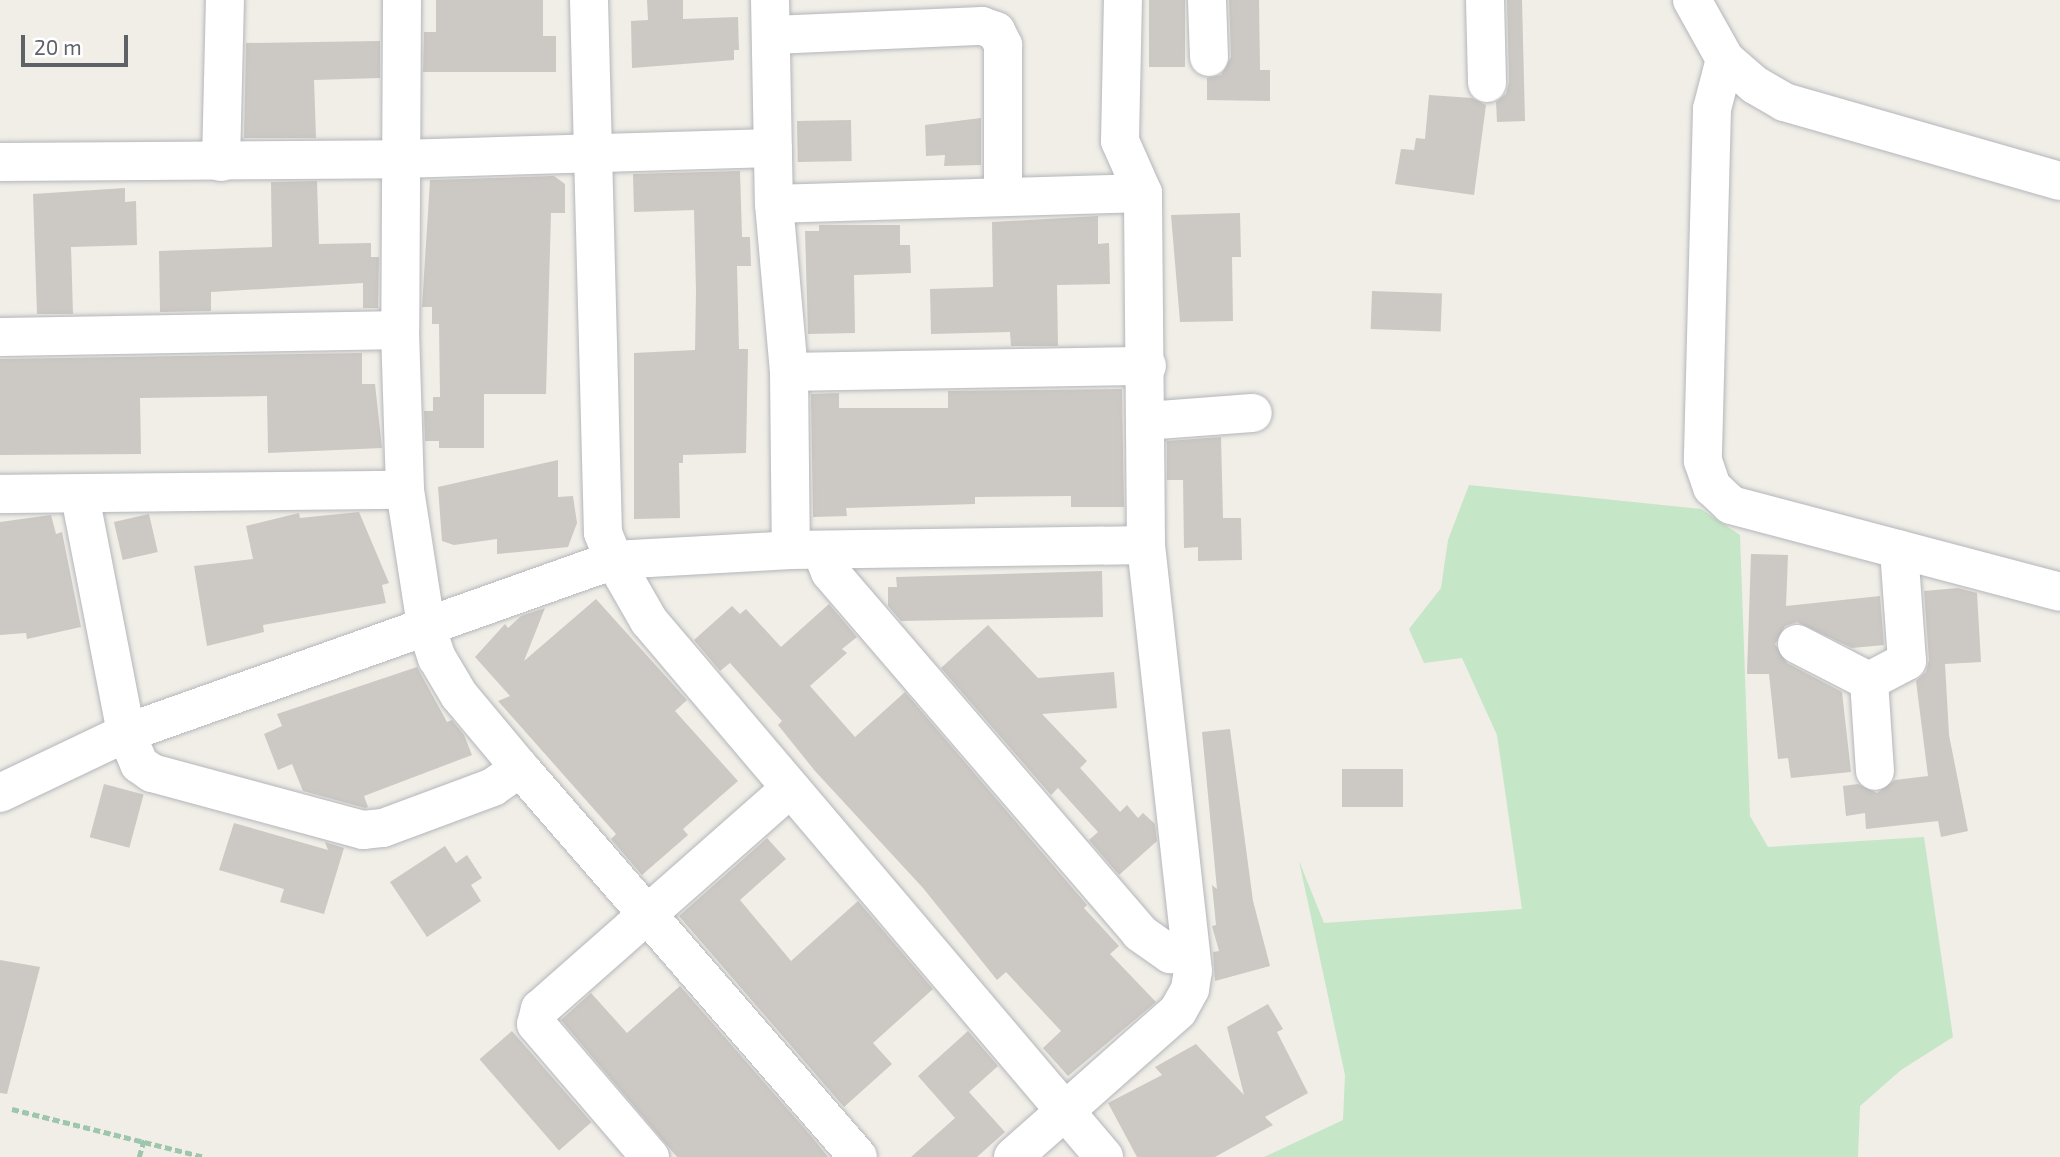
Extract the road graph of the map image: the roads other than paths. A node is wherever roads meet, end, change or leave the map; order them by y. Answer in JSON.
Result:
{"nodes":[{"id":1,"x":225,"y":0,"type":"edge"},
{"id":2,"x":402,"y":0,"type":"edge"},
{"id":3,"x":589,"y":0,"type":"edge"},
{"id":4,"x":1123,"y":0,"type":"edge"},
{"id":5,"x":1207,"y":0,"type":"edge"},
{"id":6,"x":1485,"y":0,"type":"edge"},
{"id":7,"x":1692,"y":0,"type":"edge"},
{"id":8,"x":771,"y":17,"type":"edge"},
{"id":9,"x":1209,"y":57,"type":"dead end"},
{"id":10,"x":1725,"y":59,"type":"junction"},
{"id":11,"x":1487,"y":83,"type":"dead end"},
{"id":12,"x":773,"y":148,"type":"junction"},
{"id":13,"x":592,"y":154,"type":"junction"},
{"id":14,"x":400,"y":159,"type":"junction"},
{"id":15,"x":0,"y":162,"type":"edge"},
{"id":16,"x":221,"y":162,"type":"junction"},
{"id":17,"x":2060,"y":181,"type":"edge"},
{"id":18,"x":1143,"y":193,"type":"junction"},
{"id":19,"x":1003,"y":195,"type":"junction"},
{"id":20,"x":774,"y":204,"type":"junction"},
{"id":21,"x":400,"y":330,"type":"junction"},
{"id":22,"x":0,"y":337,"type":"edge"},
{"id":23,"x":1147,"y":366,"type":"junction"},
{"id":24,"x":789,"y":372,"type":"junction"},
{"id":25,"x":1253,"y":413,"type":"dead end"},
{"id":26,"x":1146,"y":421,"type":"junction"},
{"id":27,"x":405,"y":490,"type":"junction"},
{"id":28,"x":0,"y":495,"type":"edge"},
{"id":29,"x":80,"y":496,"type":"junction"},
{"id":30,"x":1146,"y":545,"type":"junction"},
{"id":31,"x":1899,"y":549,"type":"junction"},
{"id":32,"x":806,"y":550,"type":"junction"},
{"id":33,"x":614,"y":560,"type":"junction"},
{"id":34,"x":2060,"y":592,"type":"edge"},
{"id":35,"x":426,"y":625,"type":"junction"},
{"id":36,"x":1797,"y":644,"type":"dead end"},
{"id":37,"x":1869,"y":681,"type":"junction"},
{"id":38,"x":127,"y":733,"type":"junction"},
{"id":39,"x":520,"y":768,"type":"junction"},
{"id":40,"x":1875,"y":771,"type":"dead end"},
{"id":41,"x":791,"y":788,"type":"junction"},
{"id":42,"x":0,"y":793,"type":"edge"},
{"id":43,"x":647,"y":912,"type":"junction"},
{"id":44,"x":1190,"y":953,"type":"junction"},
{"id":45,"x":1065,"y":1110,"type":"junction"},
{"id":46,"x":634,"y":1151,"type":"edge"},
{"id":47,"x":858,"y":1157,"type":"edge"},
{"id":48,"x":1013,"y":1157,"type":"edge"},
{"id":49,"x":1104,"y":1157,"type":"edge"}],
"edges":[{"from":1,"to":16,"type":"street"},
{"from":2,"to":14,"type":"street"},
{"from":3,"to":13,"type":"street"},
{"from":4,"to":18,"type":"street"},
{"from":5,"to":9,"type":"street"},
{"from":6,"to":11,"type":"street"},
{"from":7,"to":10,"type":"street"},
{"from":8,"to":12,"type":"street"},
{"from":8,"to":19,"type":"street"},
{"from":10,"to":17,"type":"street"},
{"from":10,"to":31,"type":"street"},
{"from":12,"to":13,"type":"street"},
{"from":12,"to":20,"type":"street"},
{"from":13,"to":14,"type":"street"},
{"from":13,"to":33,"type":"street"},
{"from":14,"to":16,"type":"street"},
{"from":14,"to":21,"type":"street"},
{"from":15,"to":16,"type":"street"},
{"from":18,"to":19,"type":"street"},
{"from":18,"to":23,"type":"street"},
{"from":19,"to":20,"type":"street"},
{"from":20,"to":24,"type":"street"},
{"from":21,"to":22,"type":"street"},
{"from":21,"to":27,"type":"street"},
{"from":23,"to":24,"type":"street"},
{"from":23,"to":26,"type":"street"},
{"from":24,"to":32,"type":"street"},
{"from":25,"to":26,"type":"street"},
{"from":26,"to":30,"type":"street"},
{"from":27,"to":29,"type":"street"},
{"from":27,"to":35,"type":"street"},
{"from":28,"to":29,"type":"street"},
{"from":29,"to":38,"type":"street"},
{"from":30,"to":32,"type":"street"},
{"from":30,"to":44,"type":"street"},
{"from":31,"to":34,"type":"street"},
{"from":31,"to":37,"type":"street"},
{"from":32,"to":33,"type":"street"},
{"from":32,"to":44,"type":"street"},
{"from":33,"to":35,"type":"street"},
{"from":33,"to":41,"type":"street"},
{"from":35,"to":38,"type":"street"},
{"from":35,"to":39,"type":"street"},
{"from":36,"to":37,"type":"street"},
{"from":37,"to":40,"type":"street"},
{"from":38,"to":39,"type":"street"},
{"from":38,"to":42,"type":"street"},
{"from":39,"to":43,"type":"street"},
{"from":41,"to":43,"type":"street"},
{"from":41,"to":45,"type":"street"},
{"from":43,"to":46,"type":"street"},
{"from":43,"to":47,"type":"street"},
{"from":44,"to":45,"type":"street"},
{"from":45,"to":48,"type":"street"},
{"from":45,"to":49,"type":"street"}]}
